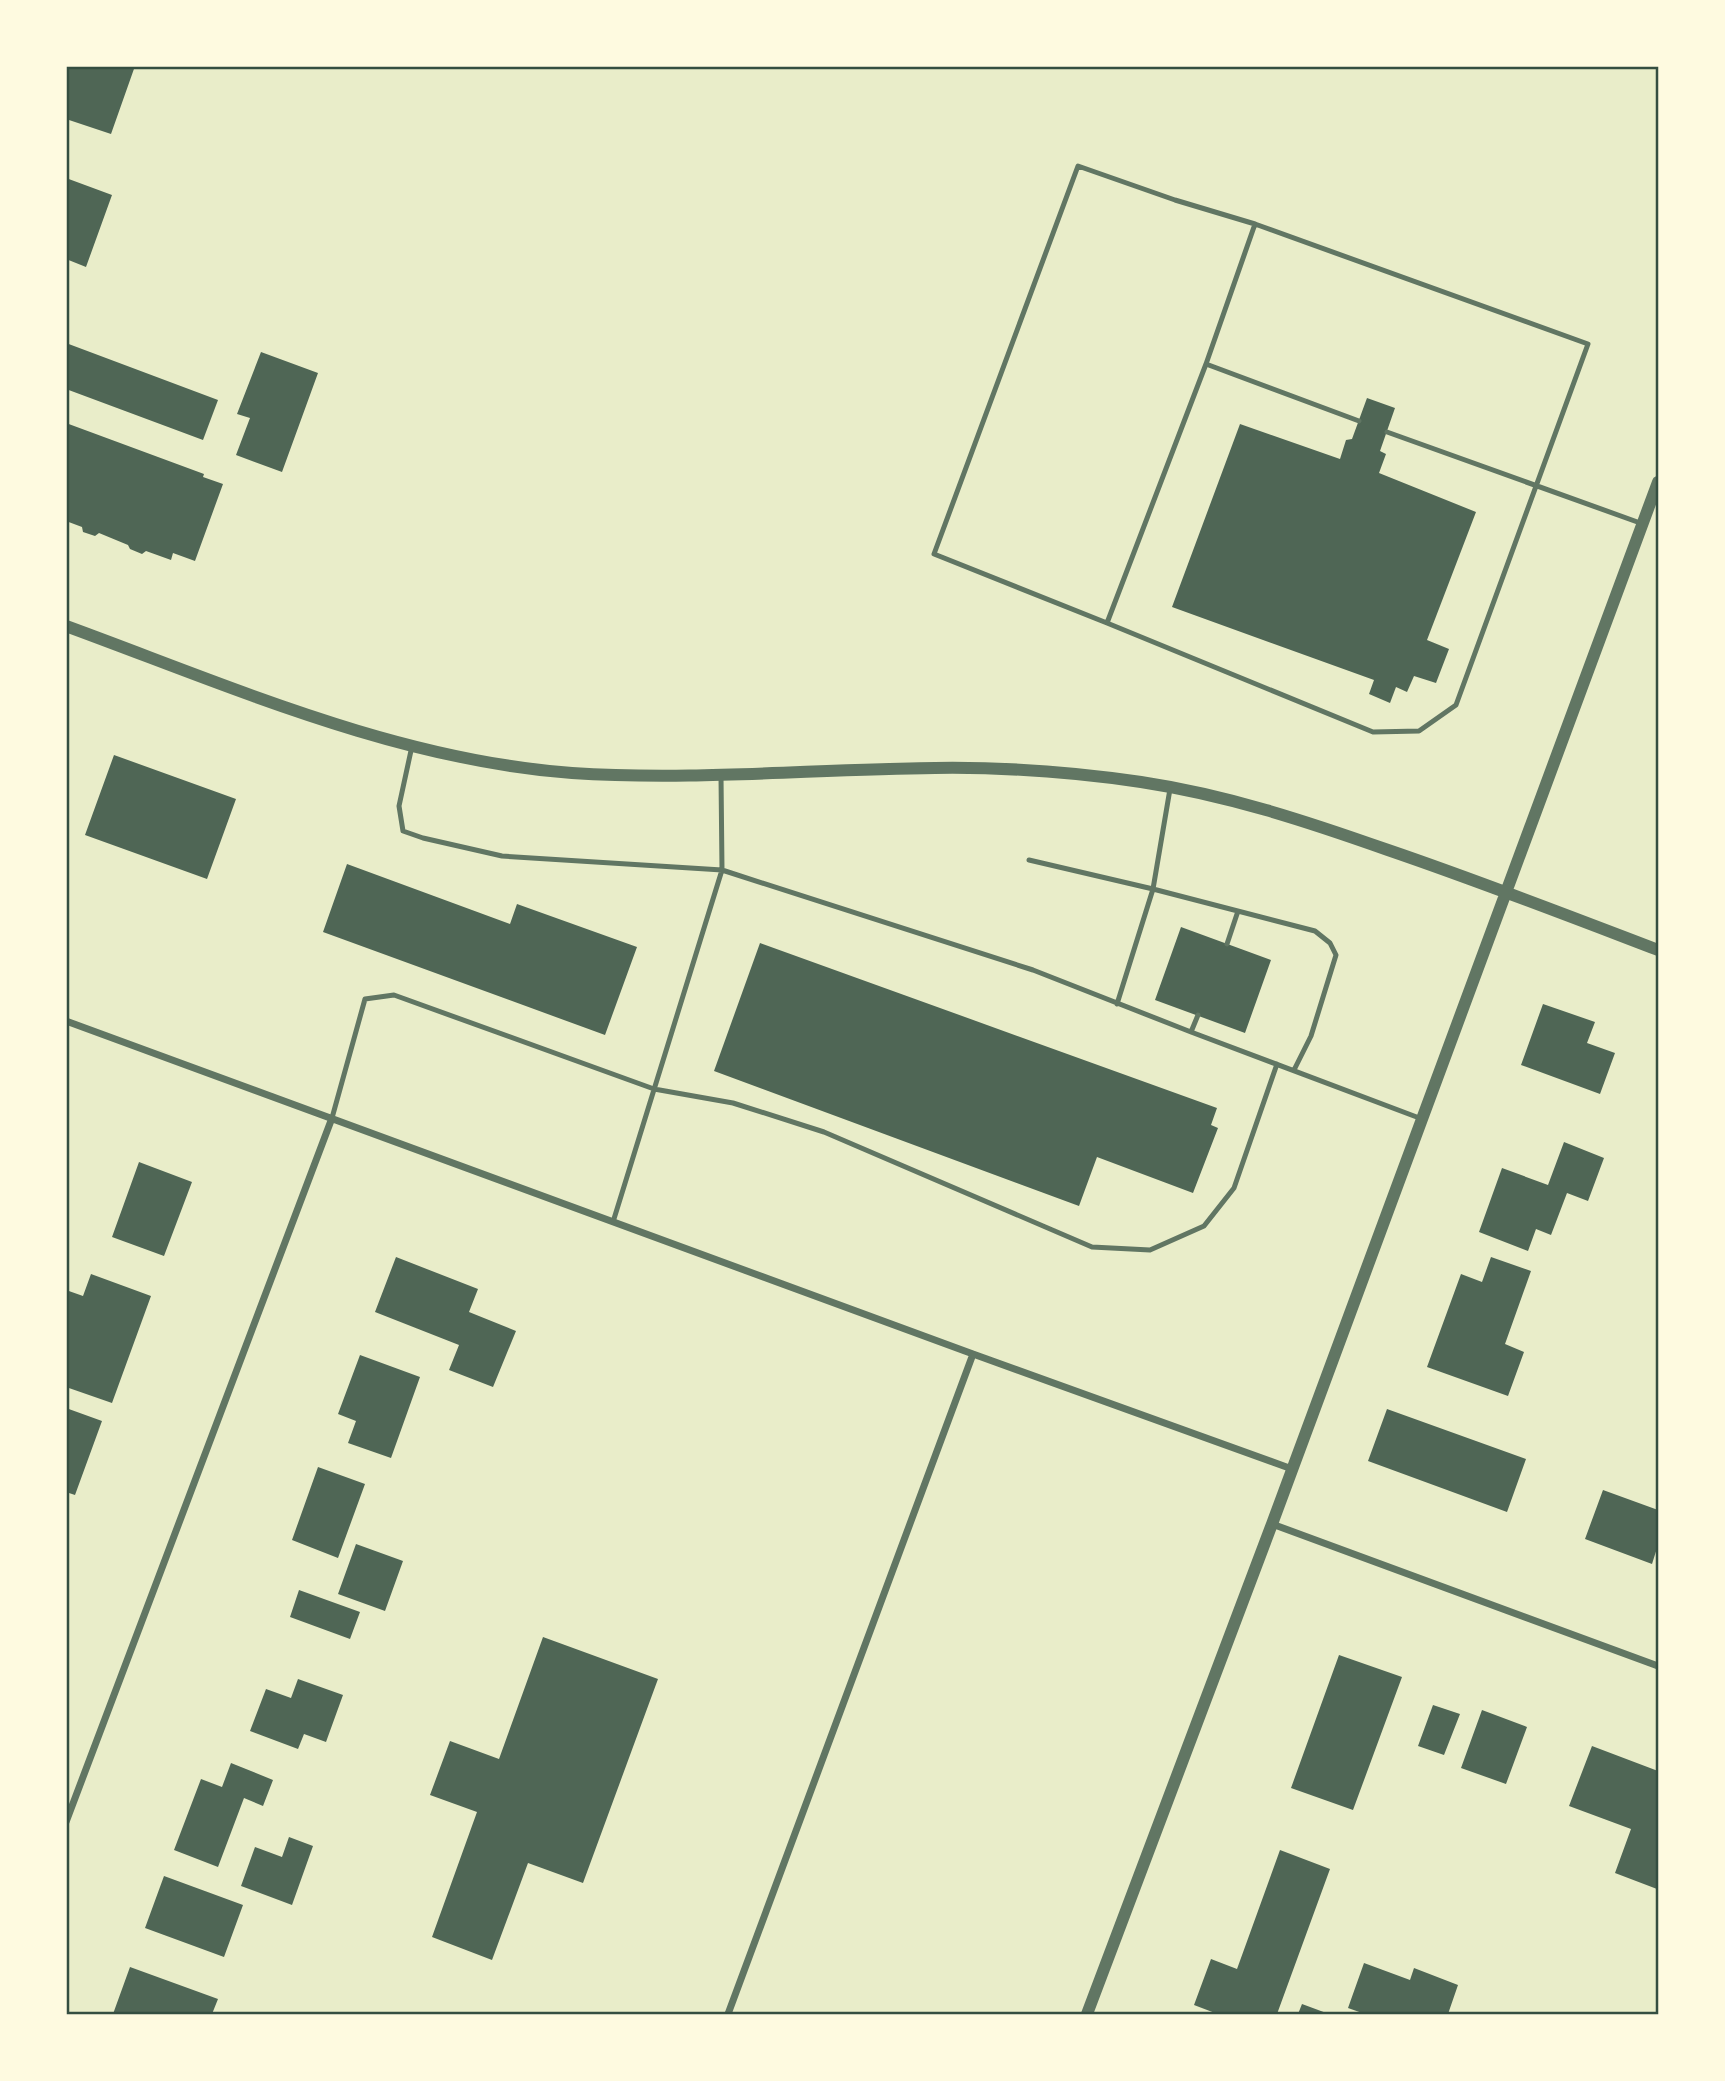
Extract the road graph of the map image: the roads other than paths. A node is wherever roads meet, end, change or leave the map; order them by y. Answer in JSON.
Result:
{"nodes":[{"id":1,"x":1255,"y":224,"type":"junction"},
{"id":2,"x":1206,"y":364,"type":"junction"},
{"id":3,"x":1359,"y":421,"type":"dead end"},
{"id":4,"x":1387,"y":432,"type":"dead end"},
{"id":5,"x":1658,"y":482,"type":"edge"},
{"id":6,"x":1537,"y":487,"type":"junction"},
{"id":7,"x":1643,"y":524,"type":"junction"},
{"id":8,"x":1107,"y":623,"type":"junction"},
{"id":9,"x":66,"y":626,"type":"edge"},
{"id":10,"x":412,"y":746,"type":"junction"},
{"id":11,"x":721,"y":775,"type":"junction"},
{"id":12,"x":1170,"y":787,"type":"junction"},
{"id":13,"x":1030,"y":860,"type":"dead end"},
{"id":14,"x":722,"y":870,"type":"junction"},
{"id":15,"x":1153,"y":889,"type":"junction"},
{"id":16,"x":1506,"y":891,"type":"junction"},
{"id":17,"x":1238,"y":911,"type":"junction"},
{"id":18,"x":1227,"y":944,"type":"dead end"},
{"id":19,"x":1658,"y":950,"type":"edge"},
{"id":20,"x":1117,"y":1004,"type":"junction"},
{"id":21,"x":1198,"y":1016,"type":"dead end"},
{"id":22,"x":66,"y":1021,"type":"edge"},
{"id":23,"x":1191,"y":1032,"type":"junction"},
{"id":24,"x":1277,"y":1064,"type":"junction"},
{"id":25,"x":1294,"y":1070,"type":"junction"},
{"id":26,"x":654,"y":1089,"type":"junction"},
{"id":27,"x":332,"y":1118,"type":"junction"},
{"id":28,"x":1422,"y":1119,"type":"junction"},
{"id":29,"x":613,"y":1222,"type":"junction"},
{"id":30,"x":973,"y":1354,"type":"junction"},
{"id":31,"x":1292,"y":1469,"type":"junction"},
{"id":32,"x":1272,"y":1524,"type":"junction"},
{"id":33,"x":1658,"y":1666,"type":"edge"},
{"id":34,"x":66,"y":1822,"type":"edge"},
{"id":35,"x":728,"y":2014,"type":"edge"},
{"id":36,"x":1087,"y":2014,"type":"edge"}],
"edges":[{"from":1,"to":2,"type":"lane"},
{"from":1,"to":6,"type":"lane"},
{"from":1,"to":8,"type":"lane"},
{"from":2,"to":3,"type":"lane"},
{"from":2,"to":8,"type":"lane"},
{"from":4,"to":6,"type":"lane"},
{"from":5,"to":7,"type":"street"},
{"from":6,"to":7,"type":"lane"},
{"from":6,"to":8,"type":"lane"},
{"from":7,"to":16,"type":"street"},
{"from":9,"to":10,"type":"street"},
{"from":10,"to":11,"type":"street"},
{"from":10,"to":14,"type":"lane"},
{"from":11,"to":12,"type":"street"},
{"from":11,"to":14,"type":"lane"},
{"from":12,"to":15,"type":"lane"},
{"from":12,"to":16,"type":"street"},
{"from":13,"to":15,"type":"lane"},
{"from":14,"to":20,"type":"lane"},
{"from":14,"to":26,"type":"lane"},
{"from":15,"to":17,"type":"lane"},
{"from":15,"to":20,"type":"lane"},
{"from":16,"to":19,"type":"street"},
{"from":16,"to":28,"type":"street"},
{"from":17,"to":18,"type":"lane"},
{"from":17,"to":25,"type":"lane"},
{"from":20,"to":23,"type":"lane"},
{"from":21,"to":23,"type":"lane"},
{"from":22,"to":27,"type":"street"},
{"from":23,"to":24,"type":"lane"},
{"from":24,"to":25,"type":"lane"},
{"from":24,"to":26,"type":"lane"},
{"from":25,"to":28,"type":"lane"},
{"from":26,"to":27,"type":"lane"},
{"from":26,"to":29,"type":"lane"},
{"from":27,"to":29,"type":"street"},
{"from":27,"to":34,"type":"street"},
{"from":28,"to":31,"type":"street"},
{"from":29,"to":30,"type":"street"},
{"from":30,"to":31,"type":"street"},
{"from":30,"to":35,"type":"street"},
{"from":31,"to":32,"type":"street"},
{"from":32,"to":33,"type":"street"},
{"from":32,"to":36,"type":"street"}]}
